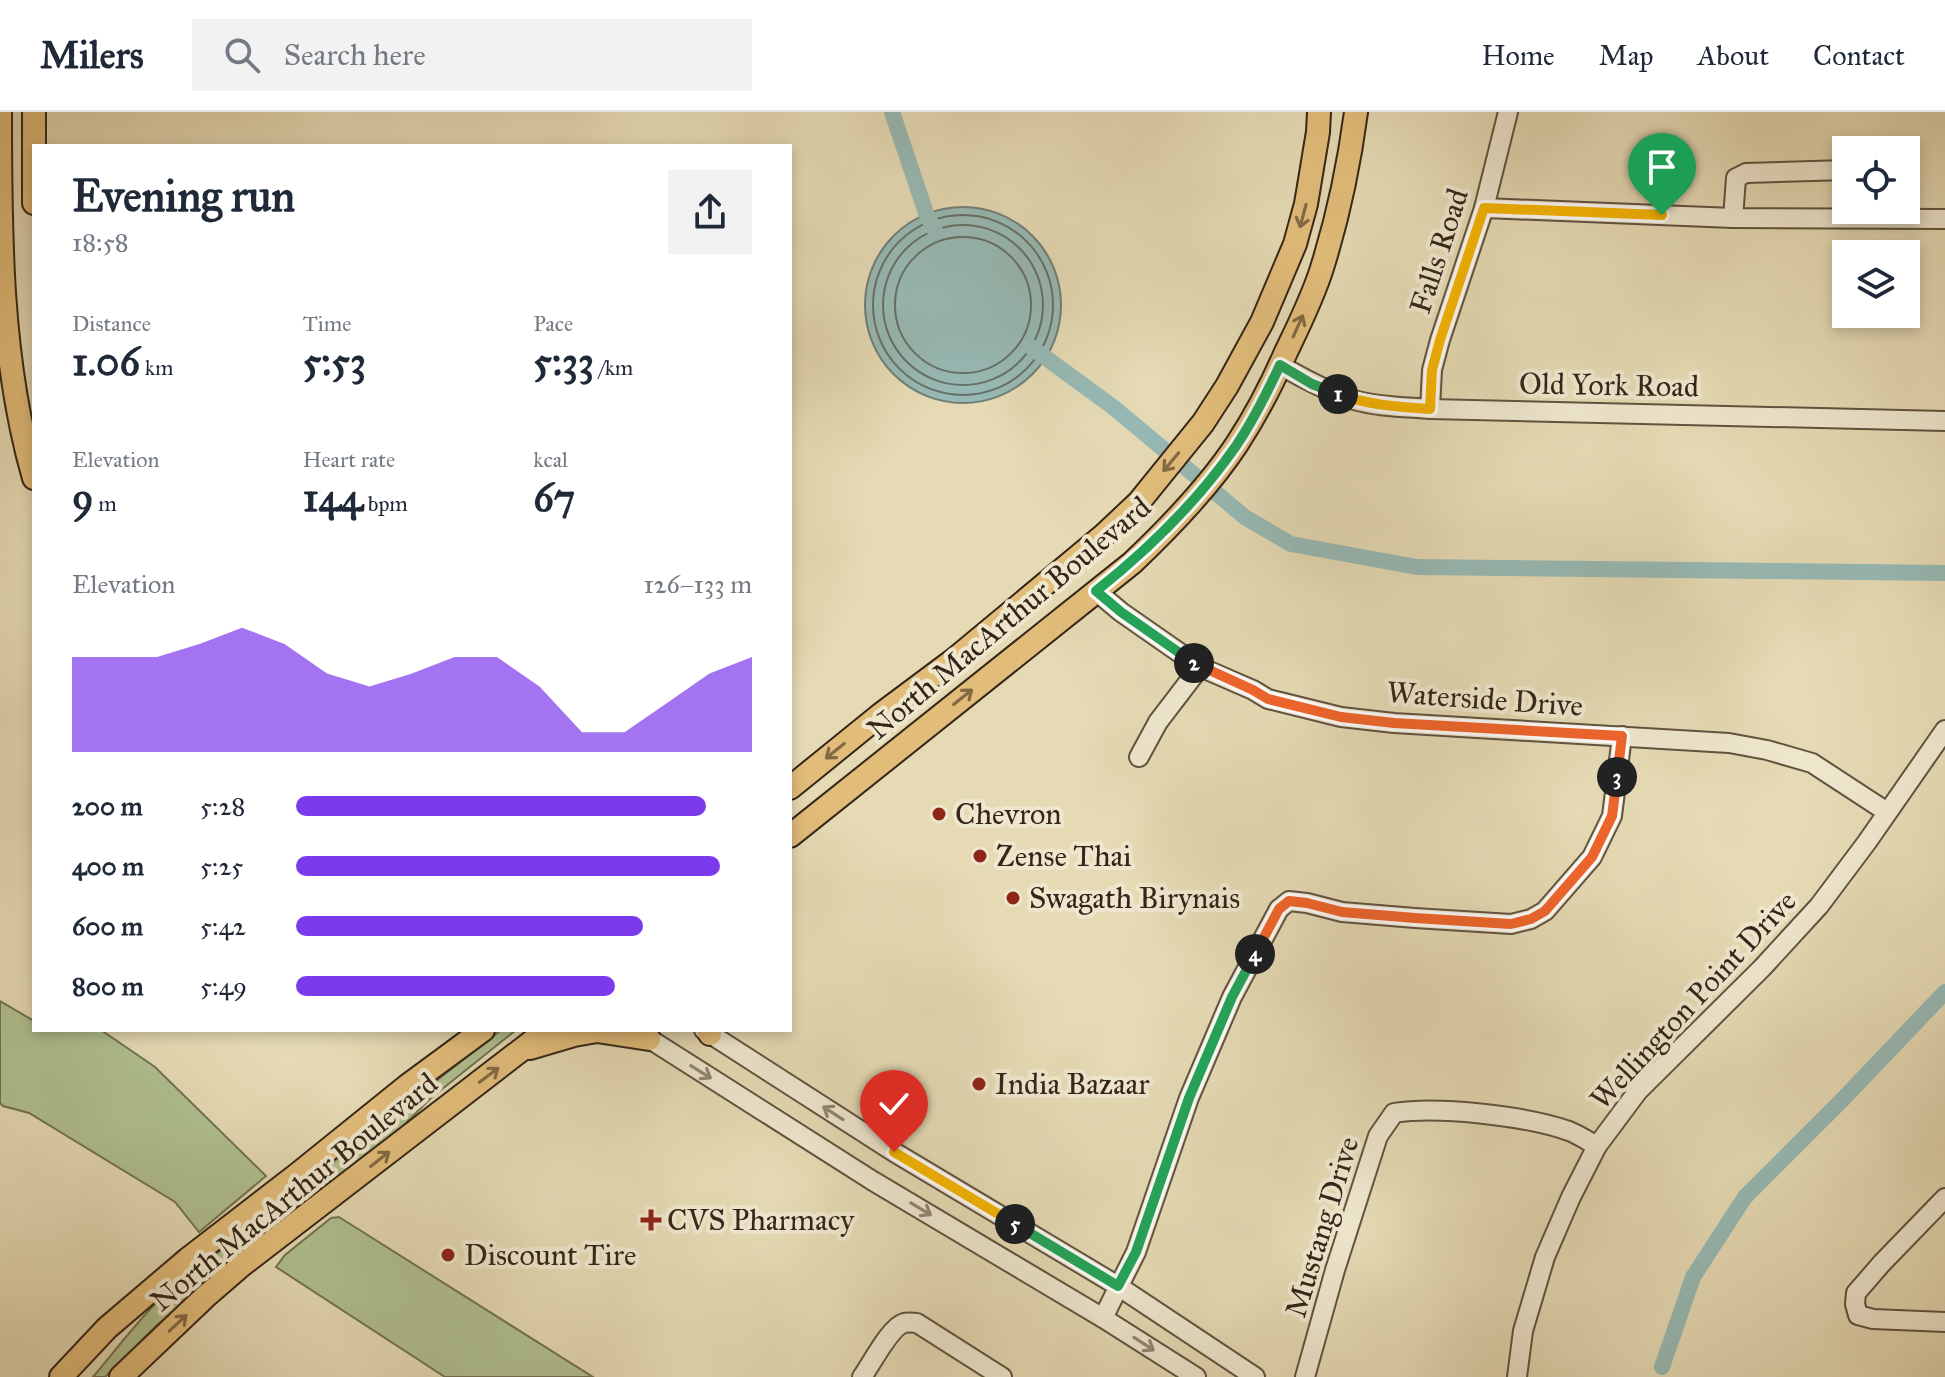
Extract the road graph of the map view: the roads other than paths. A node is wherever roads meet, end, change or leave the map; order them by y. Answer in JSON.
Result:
{"nodes":[{"id":1,"x":0,"y":112,"type":"edge"},
{"id":2,"x":34,"y":112,"type":"edge"},
{"id":3,"x":1302,"y":112,"type":"edge"},
{"id":4,"x":1319,"y":112,"type":"edge"},
{"id":5,"x":1356,"y":112,"type":"edge"},
{"id":6,"x":1367,"y":112,"type":"edge"},
{"id":7,"x":1508,"y":112,"type":"edge"},
{"id":8,"x":34,"y":144,"type":"edge"},
{"id":9,"x":1313,"y":161,"type":"junction"},
{"id":10,"x":1347,"y":170,"type":"junction"},
{"id":11,"x":1832,"y":170,"type":"edge"},
{"id":12,"x":1484,"y":208,"type":"junction"},
{"id":13,"x":1832,"y":215,"type":"edge"},
{"id":14,"x":1920,"y":217,"type":"edge"},
{"id":15,"x":1733,"y":218,"type":"junction"},
{"id":16,"x":1945,"y":219,"type":"edge"},
{"id":17,"x":1280,"y":365,"type":"junction"},
{"id":18,"x":1430,"y":409,"type":"junction"},
{"id":19,"x":26,"y":413,"type":"edge"},
{"id":20,"x":1945,"y":421,"type":"edge"},
{"id":21,"x":32,"y":472,"type":"edge"},
{"id":22,"x":1096,"y":591,"type":"junction"},
{"id":23,"x":1200,"y":667,"type":"junction"},
{"id":24,"x":880,"y":715,"type":"junction"},
{"id":25,"x":1945,"y":730,"type":"edge"},
{"id":26,"x":1622,"y":736,"type":"junction"},
{"id":27,"x":902,"y":746,"type":"junction"},
{"id":28,"x":1139,"y":757,"type":"dead end"},
{"id":29,"x":792,"y":786,"type":"edge"},
{"id":30,"x":1887,"y":812,"type":"junction"},
{"id":31,"x":792,"y":834,"type":"edge"},
{"id":32,"x":544,"y":1032,"type":"edge"},
{"id":33,"x":591,"y":1032,"type":"edge"},
{"id":34,"x":612,"y":1032,"type":"edge"},
{"id":35,"x":709,"y":1032,"type":"edge"},
{"id":36,"x":477,"y":1033,"type":"edge"},
{"id":37,"x":642,"y":1034,"type":"edge"},
{"id":38,"x":521,"y":1050,"type":"junction"},
{"id":39,"x":1597,"y":1146,"type":"junction"},
{"id":40,"x":894,"y":1152,"type":"junction"},
{"id":41,"x":873,"y":1181,"type":"junction"},
{"id":42,"x":1945,"y":1198,"type":"edge"},
{"id":43,"x":1118,"y":1286,"type":"junction"},
{"id":44,"x":1103,"y":1318,"type":"junction"},
{"id":45,"x":1945,"y":1322,"type":"edge"},
{"id":46,"x":61,"y":1377,"type":"edge"},
{"id":47,"x":121,"y":1377,"type":"edge"},
{"id":48,"x":862,"y":1377,"type":"edge"},
{"id":49,"x":1002,"y":1377,"type":"edge"},
{"id":50,"x":1196,"y":1377,"type":"edge"},
{"id":51,"x":1255,"y":1377,"type":"edge"},
{"id":52,"x":1305,"y":1377,"type":"edge"},
{"id":53,"x":1517,"y":1377,"type":"edge"}],
"edges":[{"from":1,"to":19,"type":"main road"},
{"from":2,"to":8,"type":"main road"},
{"from":3,"to":9,"type":"main road"},
{"from":4,"to":9,"type":"main road","name":"North MacArthur Boulevard"},
{"from":5,"to":10,"type":"main road","name":"North MacArthur Boulevard"},
{"from":6,"to":10,"type":"main road"},
{"from":7,"to":12,"type":"street","name":"Falls Road"},
{"from":9,"to":24,"type":"main road","name":"North MacArthur Boulevard","one_way":true},
{"from":17,"to":10,"type":"main road","name":"North MacArthur Boulevard","one_way":true},
{"from":11,"to":15,"type":"street"},
{"from":12,"to":15,"type":"street"},
{"from":12,"to":18,"type":"street","name":"Falls Road"},
{"from":13,"to":15,"type":"street"},
{"from":14,"to":16,"type":"street"},
{"from":17,"to":18,"type":"street","name":"Old York Road"},
{"from":17,"to":22,"type":"main road","name":"North MacArthur Boulevard"},
{"from":18,"to":20,"type":"street","name":"Old York Road"},
{"from":19,"to":21,"type":"main road"},
{"from":22,"to":23,"type":"street","name":"Waterside Drive"},
{"from":27,"to":22,"type":"main road","name":"North MacArthur Boulevard","one_way":true},
{"from":23,"to":26,"type":"street","name":"Waterside Drive"},
{"from":23,"to":28,"type":"street"},
{"from":24,"to":27,"type":"main road"},
{"from":24,"to":29,"type":"main road","name":"North MacArthur Boulevard","one_way":true},
{"from":25,"to":30,"type":"street","name":"Wellington Point Drive"},
{"from":26,"to":30,"type":"street","name":"Waterside Drive"},
{"from":26,"to":43,"type":"street"},
{"from":27,"to":31,"type":"main road","name":"North MacArthur Boulevard"},
{"from":30,"to":39,"type":"street","name":"Wellington Point Drive"},
{"from":32,"to":38,"type":"main road","name":"North MacArthur Boulevard"},
{"from":33,"to":38,"type":"main road"},
{"from":34,"to":37,"type":"main road"},
{"from":40,"to":35,"type":"street","one_way":true},
{"from":36,"to":46,"type":"main road","name":"North MacArthur Boulevard"},
{"from":37,"to":41,"type":"street","one_way":true},
{"from":47,"to":38,"type":"main road","name":"North MacArthur Boulevard","one_way":true},
{"from":39,"to":52,"type":"street","name":"Mustang Drive"},
{"from":39,"to":53,"type":"street","name":"Wellington Point Drive"},
{"from":40,"to":41,"type":"street"},
{"from":40,"to":43,"type":"street"},
{"from":41,"to":44,"type":"street","one_way":true},
{"from":42,"to":45,"type":"street"},
{"from":43,"to":44,"type":"street"},
{"from":43,"to":51,"type":"street"},
{"from":44,"to":50,"type":"street","one_way":true},
{"from":48,"to":49,"type":"street"}]}
